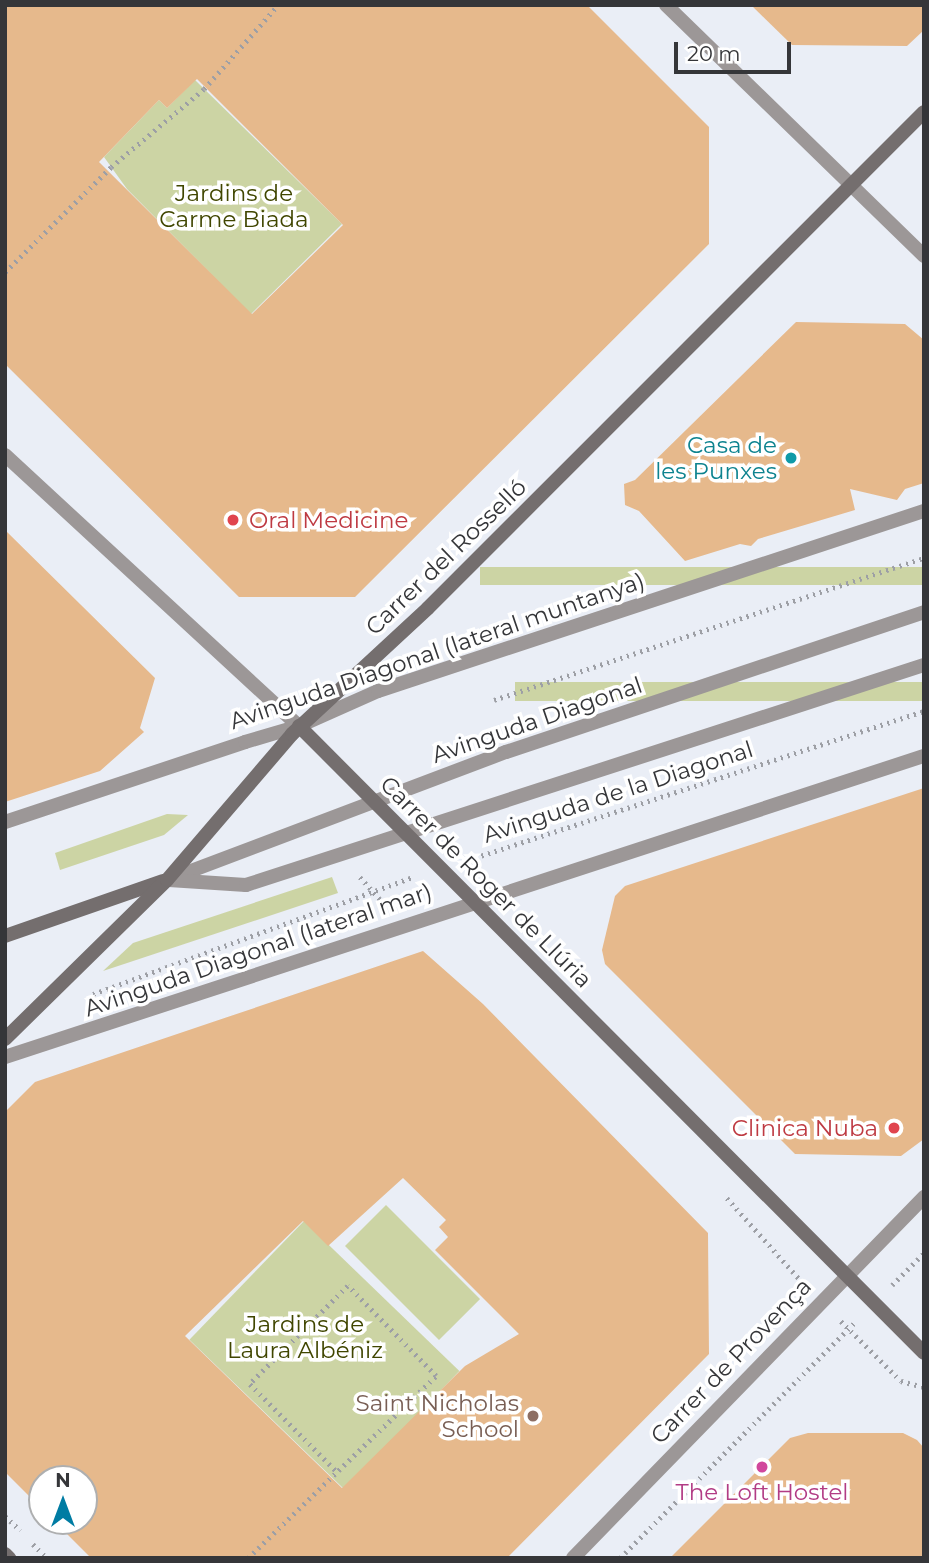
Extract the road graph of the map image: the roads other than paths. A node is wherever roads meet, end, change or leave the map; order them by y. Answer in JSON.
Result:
{"nodes":[{"id":1,"x":666,"y":5,"type":"edge"},
{"id":2,"x":924,"y":112,"type":"edge"},
{"id":3,"x":851,"y":185,"type":"junction"},
{"id":4,"x":924,"y":256,"type":"edge"},
{"id":5,"x":5,"y":455,"type":"edge"},
{"id":6,"x":924,"y":511,"type":"edge"},
{"id":7,"x":924,"y":612,"type":"edge"},
{"id":8,"x":924,"y":665,"type":"edge"},
{"id":9,"x":299,"y":726,"type":"junction"},
{"id":10,"x":924,"y":755,"type":"edge"},
{"id":11,"x":373,"y":802,"type":"junction"},
{"id":12,"x":5,"y":822,"type":"edge"},
{"id":13,"x":402,"y":834,"type":"junction"},
{"id":14,"x":167,"y":880,"type":"junction"},
{"id":15,"x":470,"y":902,"type":"junction"},
{"id":16,"x":5,"y":936,"type":"edge"},
{"id":17,"x":5,"y":1039,"type":"edge"},
{"id":18,"x":5,"y":1057,"type":"edge"},
{"id":19,"x":924,"y":1197,"type":"edge"},
{"id":20,"x":846,"y":1273,"type":"junction"},
{"id":21,"x":924,"y":1353,"type":"edge"},
{"id":22,"x":573,"y":1558,"type":"edge"}],
"edges":[{"from":1,"to":3,"type":"street"},
{"from":2,"to":3,"type":"main road","name":"Carrer del Rosselló"},
{"from":3,"to":4,"type":"street"},
{"from":3,"to":9,"type":"main road","name":"Carrer del Rosselló"},
{"from":5,"to":9,"type":"street","name":"Carrer de Roger de Llúria"},
{"from":6,"to":9,"type":"street","name":"Avinguda Diagonal (lateral muntanya)"},
{"from":7,"to":11,"type":"street","name":"Avinguda Diagonal"},
{"from":8,"to":13,"type":"street","name":"Avinguda Diagonal"},
{"from":9,"to":11,"type":"main road","name":"Carrer de Roger de Llúria"},
{"from":9,"to":12,"type":"street","name":"Avinguda Diagonal (lateral muntanya)"},
{"from":9,"to":14,"type":"main road","name":"Carrer del Rosselló"},
{"from":10,"to":15,"type":"street","name":"Avinguda Diagonal (lateral mar)"},
{"from":11,"to":13,"type":"main road","name":"Carrer de Roger de Llúria"},
{"from":11,"to":14,"type":"street","name":"Avinguda Diagonal"},
{"from":13,"to":14,"type":"street","name":"Avinguda Diagonal"},
{"from":13,"to":15,"type":"main road","name":"Carrer de Roger de Llúria"},
{"from":14,"to":16,"type":"main road","name":"Avinguda Diagonal"},
{"from":14,"to":17,"type":"main road","name":"Carrer del Rosselló"},
{"from":15,"to":18,"type":"street","name":"Avinguda Diagonal (lateral mar)"},
{"from":15,"to":20,"type":"main road","name":"Carrer de Roger de Llúria"},
{"from":19,"to":20,"type":"street","name":"Carrer de Provença"},
{"from":20,"to":21,"type":"main road","name":"Carrer de Roger de Llúria"},
{"from":20,"to":22,"type":"street","name":"Carrer de Provença"}]}
